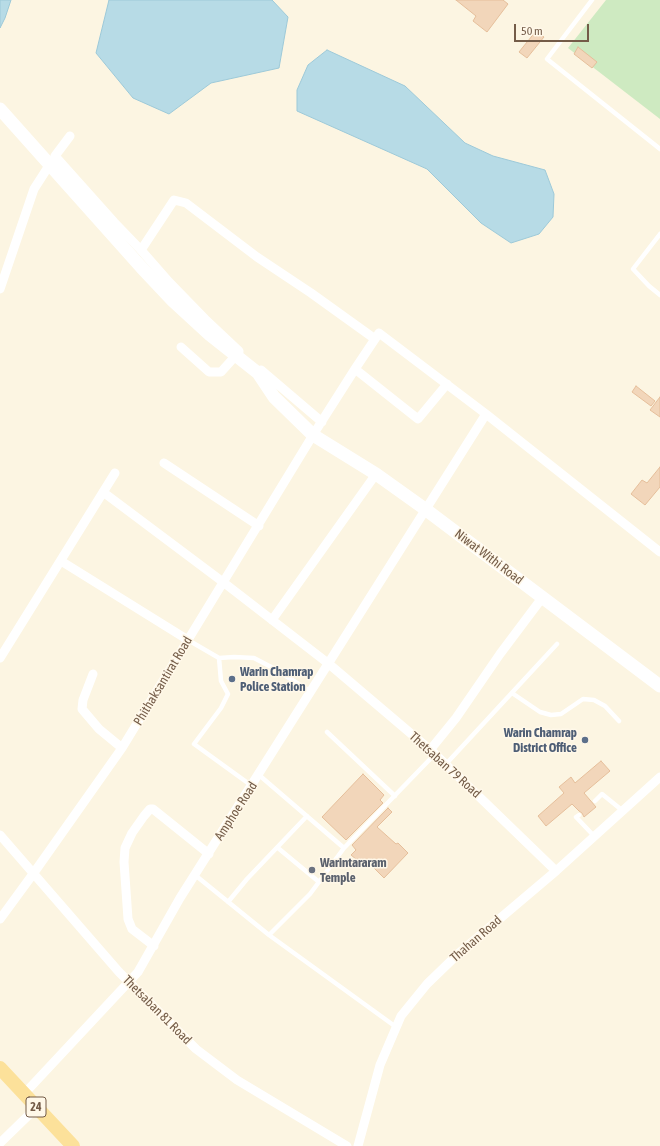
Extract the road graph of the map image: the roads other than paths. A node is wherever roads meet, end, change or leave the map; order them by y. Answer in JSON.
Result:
{"nodes":[{"id":1,"x":592,"y":0,"type":"edge"},
{"id":2,"x":0,"y":109,"type":"edge"},
{"id":3,"x":70,"y":136,"type":"dead end"},
{"id":4,"x":660,"y":149,"type":"edge"},
{"id":5,"x":55,"y":156,"type":"junction"},
{"id":6,"x":660,"y":234,"type":"edge"},
{"id":7,"x":141,"y":250,"type":"junction"},
{"id":8,"x":0,"y":289,"type":"edge"},
{"id":9,"x":660,"y":295,"type":"edge"},
{"id":10,"x":375,"y":339,"type":"junction"},
{"id":11,"x":181,"y":347,"type":"dead end"},
{"id":12,"x":240,"y":351,"type":"junction"},
{"id":13,"x":355,"y":368,"type":"junction"},
{"id":14,"x":447,"y":384,"type":"junction"},
{"id":15,"x":486,"y":414,"type":"junction"},
{"id":16,"x":322,"y":422,"type":"junction"},
{"id":17,"x":313,"y":435,"type":"junction"},
{"id":18,"x":164,"y":463,"type":"dead end"},
{"id":19,"x":115,"y":473,"type":"dead end"},
{"id":20,"x":376,"y":474,"type":"junction"},
{"id":21,"x":103,"y":492,"type":"junction"},
{"id":22,"x":425,"y":509,"type":"junction"},
{"id":23,"x":259,"y":526,"type":"junction"},
{"id":24,"x":660,"y":552,"type":"edge"},
{"id":25,"x":61,"y":561,"type":"junction"},
{"id":26,"x":223,"y":582,"type":"junction"},
{"id":27,"x":542,"y":598,"type":"junction"},
{"id":28,"x":272,"y":620,"type":"junction"},
{"id":29,"x":188,"y":640,"type":"junction"},
{"id":30,"x":557,"y":644,"type":"dead end"},
{"id":31,"x":0,"y":658,"type":"edge"},
{"id":32,"x":219,"y":658,"type":"junction"},
{"id":33,"x":329,"y":664,"type":"junction"},
{"id":34,"x":93,"y":674,"type":"dead end"},
{"id":35,"x":660,"y":686,"type":"edge"},
{"id":36,"x":311,"y":692,"type":"junction"},
{"id":37,"x":512,"y":693,"type":"junction"},
{"id":38,"x":619,"y":721,"type":"dead end"},
{"id":39,"x":327,"y":732,"type":"dead end"},
{"id":40,"x":122,"y":748,"type":"junction"},
{"id":41,"x":433,"y":752,"type":"junction"},
{"id":42,"x":446,"y":764,"type":"junction"},
{"id":43,"x":259,"y":775,"type":"junction"},
{"id":44,"x":660,"y":777,"type":"edge"},
{"id":45,"x":252,"y":787,"type":"junction"},
{"id":46,"x":395,"y":796,"type":"junction"},
{"id":47,"x":595,"y":801,"type":"dead end"},
{"id":48,"x":623,"y":811,"type":"junction"},
{"id":49,"x":579,"y":815,"type":"dead end"},
{"id":50,"x":307,"y":816,"type":"junction"},
{"id":51,"x":0,"y":835,"type":"edge"},
{"id":52,"x":595,"y":837,"type":"junction"},
{"id":53,"x":278,"y":848,"type":"junction"},
{"id":54,"x":344,"y":848,"type":"junction"},
{"id":55,"x":209,"y":854,"type":"junction"},
{"id":56,"x":556,"y":871,"type":"junction"},
{"id":57,"x":33,"y":874,"type":"junction"},
{"id":58,"x":195,"y":875,"type":"junction"},
{"id":59,"x":319,"y":882,"type":"junction"},
{"id":60,"x":228,"y":902,"type":"junction"},
{"id":61,"x":0,"y":919,"type":"edge"},
{"id":62,"x":269,"y":935,"type":"junction"},
{"id":63,"x":154,"y":946,"type":"junction"},
{"id":64,"x":128,"y":982,"type":"junction"},
{"id":65,"x":397,"y":1027,"type":"junction"},
{"id":66,"x":0,"y":1068,"type":"edge"},
{"id":67,"x":24,"y":1094,"type":"junction"},
{"id":68,"x":37,"y":1107,"type":"junction"},
{"id":69,"x":0,"y":1143,"type":"edge"},
{"id":70,"x":73,"y":1146,"type":"edge"},
{"id":71,"x":347,"y":1146,"type":"edge"},
{"id":72,"x":358,"y":1146,"type":"edge"}],
"edges":[{"from":1,"to":4,"type":"lane"},
{"from":2,"to":17,"type":"main road","name":"Niwat Withi Road"},
{"from":3,"to":5,"type":"street"},
{"from":5,"to":7,"type":"street"},
{"from":5,"to":8,"type":"street"},
{"from":6,"to":9,"type":"lane"},
{"from":7,"to":10,"type":"street"},
{"from":7,"to":12,"type":"street"},
{"from":10,"to":13,"type":"street","name":"Phithaksantirat Road"},
{"from":10,"to":14,"type":"street"},
{"from":11,"to":12,"type":"street"},
{"from":12,"to":16,"type":"street"},
{"from":13,"to":14,"type":"street"},
{"from":13,"to":16,"type":"street","name":"Phithaksantirat Road"},
{"from":14,"to":15,"type":"street"},
{"from":15,"to":22,"type":"street","name":"Amphoe Road"},
{"from":15,"to":24,"type":"street"},
{"from":16,"to":17,"type":"street","name":"Phithaksantirat Road"},
{"from":17,"to":20,"type":"main road","name":"Niwat Withi Road"},
{"from":17,"to":23,"type":"street","name":"Phithaksantirat Road"},
{"from":18,"to":23,"type":"street"},
{"from":19,"to":21,"type":"street"},
{"from":20,"to":22,"type":"main road","name":"Niwat Withi Road"},
{"from":20,"to":28,"type":"street"},
{"from":21,"to":25,"type":"street"},
{"from":21,"to":26,"type":"street","name":"Thetsaban 79 Road"},
{"from":22,"to":27,"type":"main road","name":"Niwat Withi Road"},
{"from":22,"to":33,"type":"street","name":"Amphoe Road"},
{"from":23,"to":26,"type":"street","name":"Phithaksantirat Road"},
{"from":25,"to":29,"type":"street"},
{"from":25,"to":31,"type":"street"},
{"from":26,"to":28,"type":"street","name":"Thetsaban 79 Road"},
{"from":26,"to":29,"type":"street","name":"Phithaksantirat Road"},
{"from":27,"to":35,"type":"main road","name":"Niwat Withi Road"},
{"from":27,"to":41,"type":"street"},
{"from":28,"to":33,"type":"street","name":"Thetsaban 79 Road"},
{"from":29,"to":32,"type":"lane"},
{"from":29,"to":40,"type":"street","name":"Phithaksantirat Road"},
{"from":30,"to":37,"type":"lane"},
{"from":32,"to":36,"type":"lane"},
{"from":32,"to":45,"type":"lane"},
{"from":33,"to":36,"type":"street","name":"Amphoe Road"},
{"from":33,"to":41,"type":"street","name":"Thetsaban 79 Road"},
{"from":34,"to":40,"type":"street"},
{"from":36,"to":43,"type":"street","name":"Amphoe Road"},
{"from":37,"to":38,"type":"lane"},
{"from":37,"to":42,"type":"lane"},
{"from":39,"to":46,"type":"lane"},
{"from":40,"to":57,"type":"street","name":"Phithaksantirat Road"},
{"from":41,"to":42,"type":"street","name":"Thetsaban 79 Road"},
{"from":41,"to":46,"type":"lane"},
{"from":42,"to":56,"type":"street","name":"Thetsaban 79 Road"},
{"from":43,"to":45,"type":"street","name":"Amphoe Road"},
{"from":43,"to":50,"type":"lane"},
{"from":44,"to":48,"type":"street","name":"Thahan Road"},
{"from":45,"to":55,"type":"street","name":"Amphoe Road"},
{"from":46,"to":54,"type":"lane"},
{"from":47,"to":48,"type":"lane"},
{"from":48,"to":52,"type":"street","name":"Thahan Road"},
{"from":49,"to":52,"type":"lane"},
{"from":50,"to":53,"type":"lane"},
{"from":50,"to":54,"type":"lane"},
{"from":51,"to":57,"type":"street","name":"Thetsaban 81 Road"},
{"from":52,"to":56,"type":"street","name":"Thahan Road"},
{"from":53,"to":59,"type":"lane"},
{"from":53,"to":60,"type":"lane"},
{"from":54,"to":59,"type":"lane"},
{"from":55,"to":58,"type":"street","name":"Amphoe Road"},
{"from":55,"to":63,"type":"street"},
{"from":56,"to":65,"type":"street","name":"Thahan Road"},
{"from":57,"to":61,"type":"street","name":"Phithaksantirat Road"},
{"from":57,"to":64,"type":"street","name":"Thetsaban 81 Road"},
{"from":58,"to":60,"type":"lane"},
{"from":58,"to":63,"type":"street","name":"Amphoe Road"},
{"from":59,"to":62,"type":"lane"},
{"from":60,"to":62,"type":"lane"},
{"from":62,"to":65,"type":"lane"},
{"from":63,"to":64,"type":"street","name":"Amphoe Road"},
{"from":64,"to":67,"type":"street","name":"Amphoe Road"},
{"from":64,"to":71,"type":"street","name":"Thetsaban 81 Road"},
{"from":65,"to":72,"type":"street","name":"Thahan Road"},
{"from":66,"to":67,"type":"main road","number":"24"},
{"from":67,"to":68,"type":"main road","number":"24"},
{"from":68,"to":69,"type":"street"},
{"from":68,"to":70,"type":"main road","number":"24"}]}
